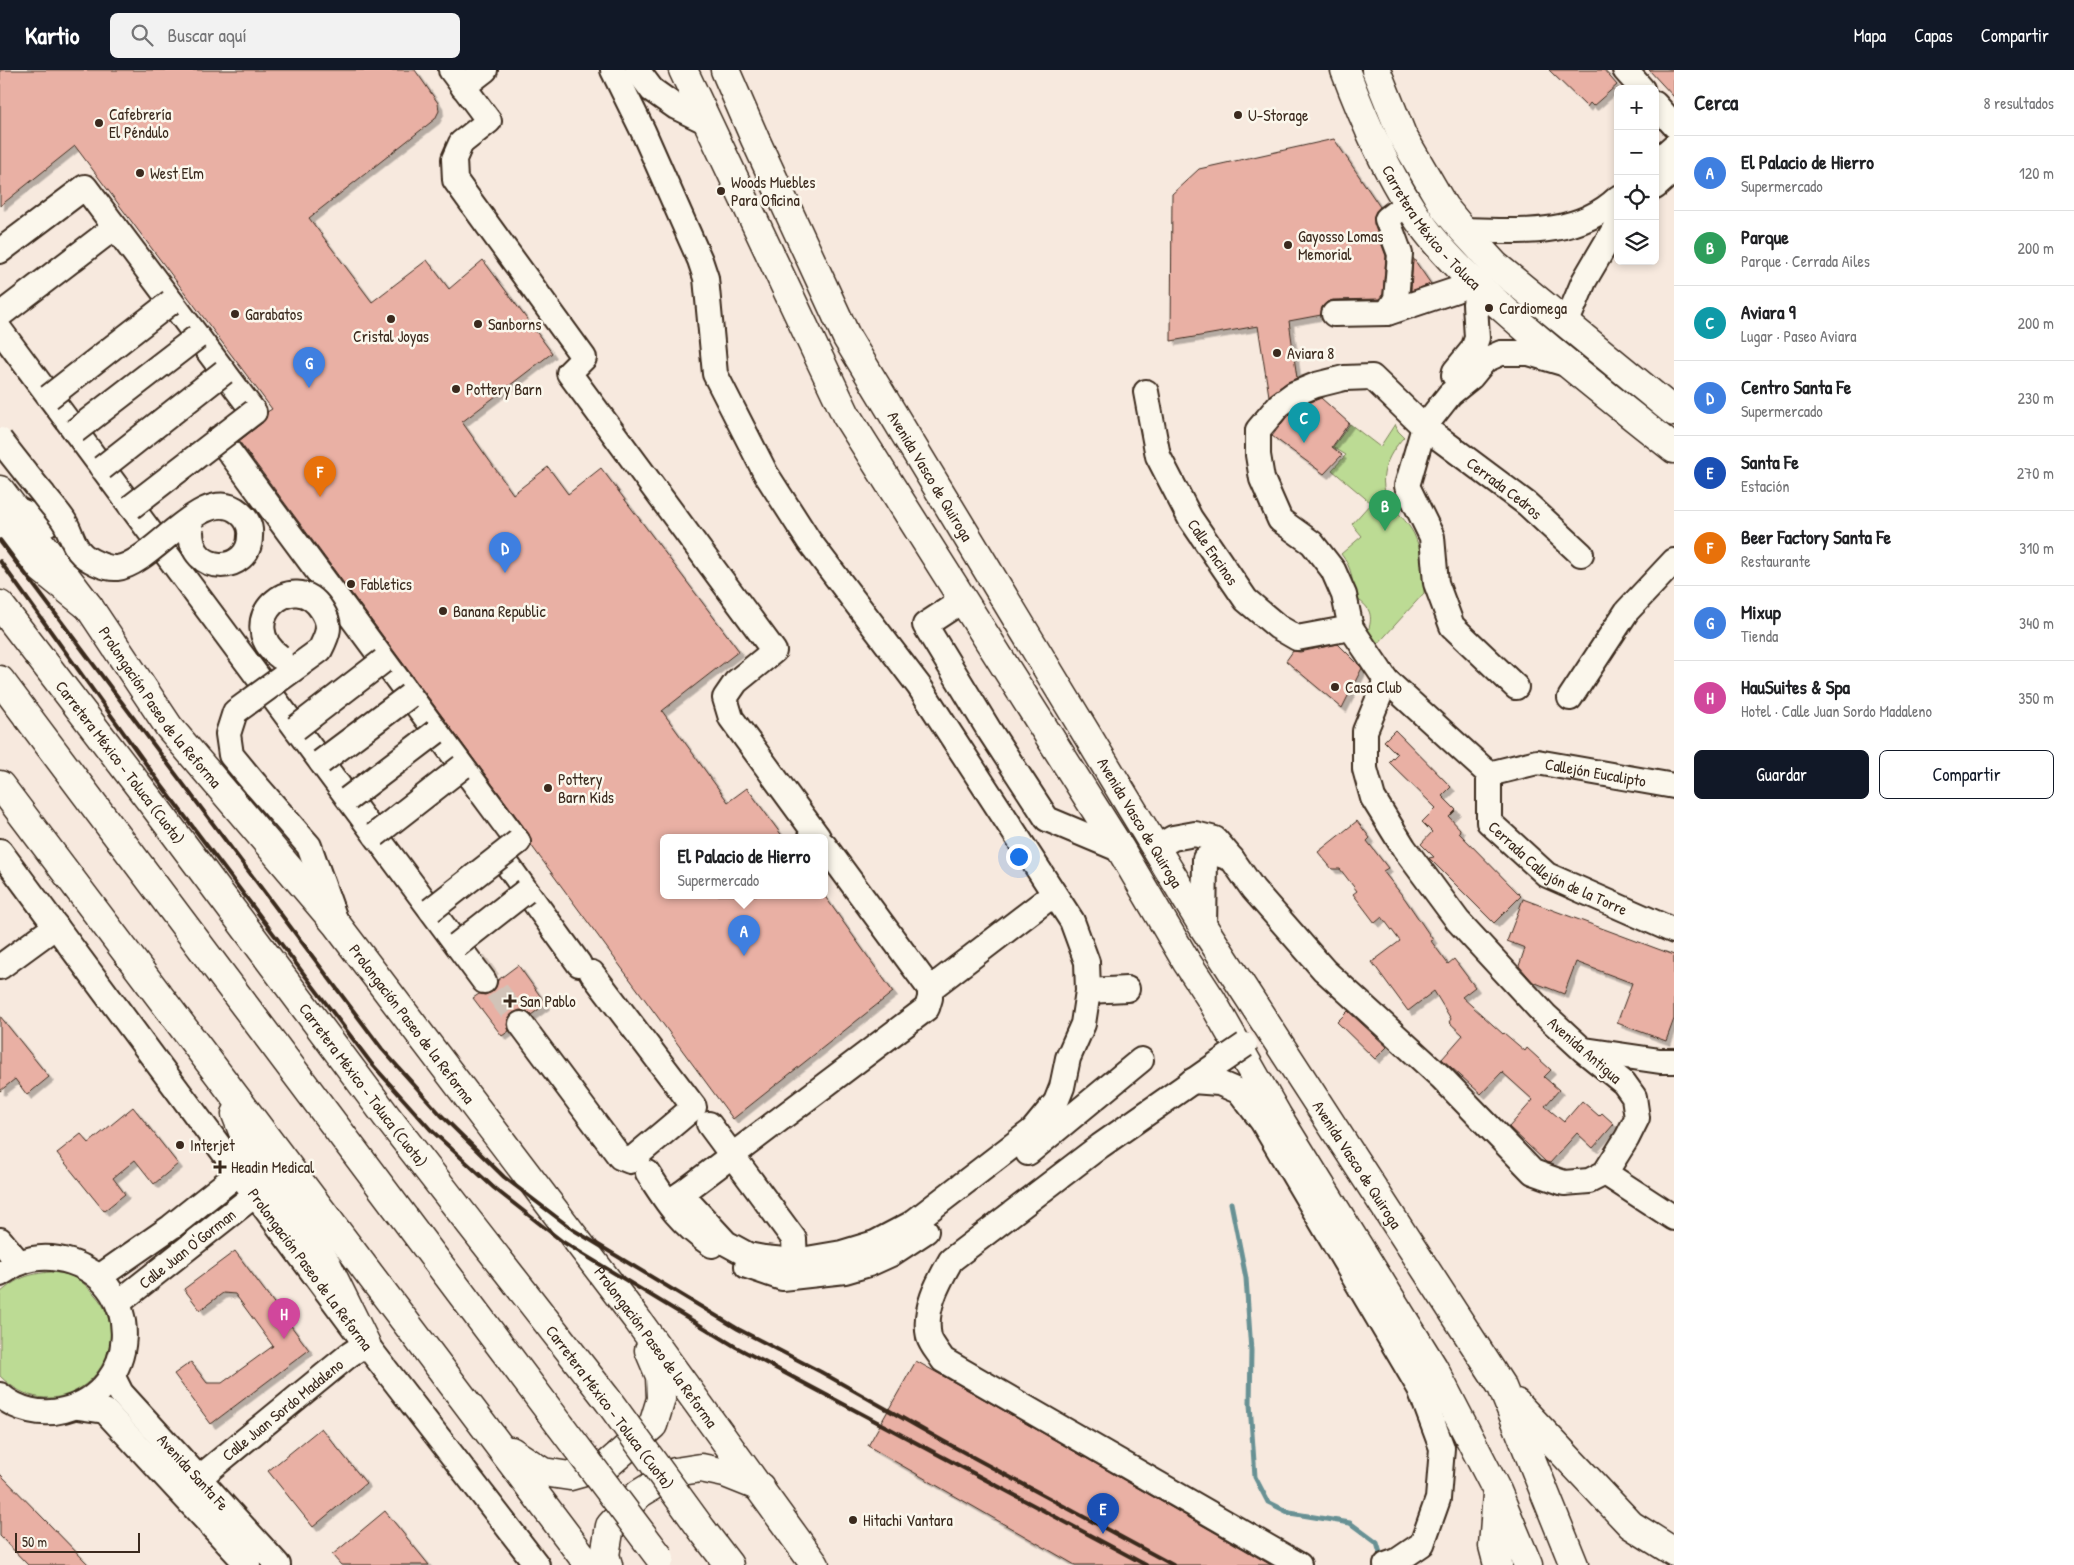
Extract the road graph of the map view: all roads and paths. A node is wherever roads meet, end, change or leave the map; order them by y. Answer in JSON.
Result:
{"nodes":[{"id":1,"x":485,"y":70,"type":"edge"},
{"id":2,"x":613,"y":70,"type":"edge"},
{"id":3,"x":637,"y":70,"type":"edge"},
{"id":4,"x":683,"y":70,"type":"edge"},
{"id":5,"x":725,"y":70,"type":"edge"},
{"id":6,"x":1345,"y":70,"type":"edge"},
{"id":7,"x":1376,"y":70,"type":"edge"},
{"id":8,"x":1625,"y":70,"type":"edge"},
{"id":9,"x":457,"y":78,"type":"edge"},
{"id":10,"x":1638,"y":85,"type":"edge"},
{"id":11,"x":1659,"y":108,"type":"edge"},
{"id":12,"x":707,"y":122,"type":"junction"},
{"id":13,"x":1674,"y":125,"type":"edge"},
{"id":14,"x":1674,"y":146,"type":"edge"},
{"id":15,"x":1659,"y":160,"type":"edge"},
{"id":16,"x":1674,"y":170,"type":"edge"},
{"id":17,"x":1659,"y":183,"type":"edge"},
{"id":18,"x":1614,"y":202,"type":"edge"},
{"id":19,"x":1408,"y":203,"type":"junction"},
{"id":20,"x":114,"y":227,"type":"junction"},
{"id":21,"x":1463,"y":230,"type":"junction"},
{"id":22,"x":1614,"y":230,"type":"edge"},
{"id":23,"x":0,"y":251,"type":"edge"},
{"id":24,"x":1475,"y":284,"type":"junction"},
{"id":25,"x":170,"y":302,"type":"junction"},
{"id":26,"x":1387,"y":313,"type":"junction"},
{"id":27,"x":1334,"y":314,"type":"dead end"},
{"id":28,"x":0,"y":315,"type":"edge"},
{"id":29,"x":1566,"y":324,"type":"junction"},
{"id":30,"x":0,"y":330,"type":"edge"},
{"id":31,"x":197,"y":337,"type":"junction"},
{"id":32,"x":1566,"y":364,"type":"junction"},
{"id":33,"x":224,"y":372,"type":"junction"},
{"id":34,"x":1146,"y":392,"type":"dead end"},
{"id":35,"x":1450,"y":394,"type":"junction"},
{"id":36,"x":49,"y":396,"type":"junction"},
{"id":37,"x":1674,"y":412,"type":"edge"},
{"id":38,"x":1424,"y":427,"type":"junction"},
{"id":39,"x":75,"y":431,"type":"junction"},
{"id":40,"x":219,"y":438,"type":"junction"},
{"id":41,"x":0,"y":440,"type":"edge"},
{"id":42,"x":1674,"y":449,"type":"edge"},
{"id":43,"x":102,"y":468,"type":"junction"},
{"id":44,"x":5,"y":505,"type":"edge"},
{"id":45,"x":131,"y":506,"type":"junction"},
{"id":46,"x":189,"y":530,"type":"junction"},
{"id":47,"x":288,"y":534,"type":"junction"},
{"id":48,"x":1581,"y":554,"type":"dead end"},
{"id":49,"x":1674,"y":561,"type":"edge"},
{"id":50,"x":323,"y":579,"type":"junction"},
{"id":51,"x":963,"y":600,"type":"junction"},
{"id":52,"x":0,"y":605,"type":"edge"},
{"id":53,"x":1351,"y":628,"type":"junction"},
{"id":54,"x":384,"y":661,"type":"junction"},
{"id":55,"x":0,"y":680,"type":"edge"},
{"id":56,"x":1386,"y":680,"type":"junction"},
{"id":57,"x":1516,"y":686,"type":"dead end"},
{"id":58,"x":409,"y":696,"type":"junction"},
{"id":59,"x":1570,"y":698,"type":"dead end"},
{"id":60,"x":0,"y":702,"type":"edge"},
{"id":61,"x":35,"y":727,"type":"junction"},
{"id":62,"x":296,"y":728,"type":"junction"},
{"id":63,"x":436,"y":732,"type":"junction"},
{"id":64,"x":321,"y":762,"type":"junction"},
{"id":65,"x":462,"y":767,"type":"junction"},
{"id":66,"x":1489,"y":774,"type":"junction"},
{"id":67,"x":0,"y":784,"type":"edge"},
{"id":68,"x":1674,"y":786,"type":"edge"},
{"id":69,"x":0,"y":791,"type":"edge"},
{"id":70,"x":348,"y":799,"type":"junction"},
{"id":71,"x":19,"y":810,"type":"junction"},
{"id":72,"x":816,"y":834,"type":"edge"},
{"id":73,"x":375,"y":835,"type":"junction"},
{"id":74,"x":1155,"y":848,"type":"junction"},
{"id":75,"x":509,"y":849,"type":"junction"},
{"id":76,"x":828,"y":850,"type":"edge"},
{"id":77,"x":1121,"y":850,"type":"junction"},
{"id":78,"x":0,"y":851,"type":"edge"},
{"id":79,"x":1232,"y":858,"type":"junction"},
{"id":80,"x":526,"y":890,"type":"junction"},
{"id":81,"x":1054,"y":894,"type":"junction"},
{"id":82,"x":431,"y":910,"type":"junction"},
{"id":83,"x":337,"y":925,"type":"junction"},
{"id":84,"x":56,"y":926,"type":"junction"},
{"id":85,"x":1204,"y":928,"type":"junction"},
{"id":86,"x":1674,"y":931,"type":"edge"},
{"id":87,"x":457,"y":945,"type":"junction"},
{"id":88,"x":0,"y":967,"type":"edge"},
{"id":89,"x":484,"y":981,"type":"tunnel mouth"},
{"id":90,"x":930,"y":989,"type":"junction"},
{"id":91,"x":1128,"y":989,"type":"dead end"},
{"id":92,"x":1088,"y":991,"type":"junction"},
{"id":93,"x":521,"y":1024,"type":"tunnel mouth"},
{"id":94,"x":1245,"y":1045,"type":"dead end"},
{"id":95,"x":1583,"y":1050,"type":"junction"},
{"id":96,"x":1141,"y":1060,"type":"dead end"},
{"id":97,"x":1674,"y":1061,"type":"edge"},
{"id":98,"x":222,"y":1080,"type":"junction"},
{"id":99,"x":1192,"y":1081,"type":"junction"},
{"id":100,"x":708,"y":1124,"type":"dead end"},
{"id":101,"x":732,"y":1156,"type":"junction"},
{"id":102,"x":635,"y":1170,"type":"junction"},
{"id":103,"x":240,"y":1172,"type":"junction"},
{"id":104,"x":1605,"y":1173,"type":"junction"},
{"id":105,"x":256,"y":1194,"type":"junction"},
{"id":106,"x":674,"y":1198,"type":"junction"},
{"id":107,"x":1674,"y":1218,"type":"edge"},
{"id":108,"x":0,"y":1240,"type":"edge"},
{"id":109,"x":9,"y":1269,"type":"edge"},
{"id":110,"x":785,"y":1275,"type":"junction"},
{"id":111,"x":99,"y":1277,"type":"junction"},
{"id":112,"x":1390,"y":1298,"type":"junction"},
{"id":113,"x":118,"y":1303,"type":"junction"},
{"id":114,"x":636,"y":1318,"type":"junction"},
{"id":115,"x":366,"y":1344,"type":"junction"},
{"id":116,"x":113,"y":1377,"type":"junction"},
{"id":117,"x":1502,"y":1387,"type":"junction"},
{"id":118,"x":1420,"y":1389,"type":"junction"},
{"id":119,"x":0,"y":1396,"type":"edge"},
{"id":120,"x":78,"y":1407,"type":"junction"},
{"id":121,"x":495,"y":1441,"type":"junction"},
{"id":122,"x":199,"y":1478,"type":"junction"},
{"id":123,"x":760,"y":1487,"type":"junction"},
{"id":124,"x":1497,"y":1490,"type":"junction"},
{"id":125,"x":1674,"y":1552,"type":"edge"},
{"id":126,"x":662,"y":1562,"type":"edge"},
{"id":127,"x":248,"y":1565,"type":"edge"},
{"id":128,"x":278,"y":1565,"type":"edge"},
{"id":129,"x":537,"y":1565,"type":"edge"},
{"id":130,"x":589,"y":1565,"type":"edge"},
{"id":131,"x":608,"y":1565,"type":"edge"},
{"id":132,"x":728,"y":1565,"type":"edge"},
{"id":133,"x":815,"y":1565,"type":"edge"},
{"id":134,"x":1299,"y":1565,"type":"edge"},
{"id":135,"x":1386,"y":1565,"type":"edge"},
{"id":136,"x":1498,"y":1565,"type":"edge"},
{"id":137,"x":1528,"y":1565,"type":"edge"},
{"id":138,"x":1574,"y":1565,"type":"edge"}],
"edges":[{"from":1,"to":9,"type":"street"},
{"from":2,"to":81,"type":"street"},
{"from":3,"to":12,"type":"street"},
{"from":4,"to":12,"type":"main road","name":"Avenida Vasco de Quiroga"},
{"from":5,"to":74,"type":"main road","name":"Avenida Vasco de Quiroga"},
{"from":6,"to":19,"type":"main road","name":"Carretera México - Toluca"},
{"from":7,"to":21,"type":"main road","name":"Carretera México - Toluca"},
{"from":8,"to":10,"type":"street"},
{"from":9,"to":72,"type":"street"},
{"from":11,"to":13,"type":"street"},
{"from":12,"to":51,"type":"main road","name":"Avenida Vasco de Quiroga"},
{"from":14,"to":15,"type":"street"},
{"from":16,"to":17,"type":"street"},
{"from":18,"to":21,"type":"street"},
{"from":19,"to":24,"type":"main road","name":"Carretera México - Toluca"},
{"from":19,"to":26,"type":"street"},
{"from":20,"to":23,"type":"street"},
{"from":20,"to":25,"type":"street"},
{"from":20,"to":28,"type":"street"},
{"from":21,"to":29,"type":"main road","name":"Carretera México - Toluca"},
{"from":22,"to":29,"type":"street"},
{"from":24,"to":26,"type":"street"},
{"from":24,"to":32,"type":"main road","name":"Carretera México - Toluca"},
{"from":24,"to":35,"type":"street"},
{"from":25,"to":31,"type":"street"},
{"from":25,"to":36,"type":"street","bridge":true},
{"from":26,"to":27,"type":"street"},
{"from":29,"to":37,"type":"main road","name":"Carretera México - Toluca"},
{"from":30,"to":36,"type":"street"},
{"from":31,"to":33,"type":"street"},
{"from":31,"to":39,"type":"street","bridge":true},
{"from":32,"to":35,"type":"street"},
{"from":32,"to":42,"type":"main road","name":"Carretera México - Toluca"},
{"from":33,"to":40,"type":"street","bridge":true},
{"from":33,"to":43,"type":"street","bridge":true},
{"from":34,"to":53,"type":"street","name":"Calle Encinos"},
{"from":35,"to":38,"type":"street"},
{"from":36,"to":39,"type":"street"},
{"from":38,"to":48,"type":"street","name":"Cerrada Cedros"},
{"from":38,"to":53,"type":"street","name":"Cerrada Cedros"},
{"from":38,"to":57,"type":"street"},
{"from":39,"to":43,"type":"street"},
{"from":40,"to":45,"type":"street","bridge":true},
{"from":40,"to":47,"type":"street"},
{"from":41,"to":46,"type":"street","bridge":true},
{"from":43,"to":45,"type":"street"},
{"from":44,"to":46,"type":"street","bridge":true},
{"from":44,"to":83,"type":"main road","name":"Prolongación Paseo de la Reforma"},
{"from":45,"to":62,"type":"street"},
{"from":46,"to":47,"type":"street"},
{"from":47,"to":50,"type":"street"},
{"from":49,"to":59,"type":"street"},
{"from":50,"to":54,"type":"street"},
{"from":50,"to":83,"type":"street","bridge":true},
{"from":51,"to":77,"type":"main road","name":"Avenida Vasco de Quiroga"},
{"from":51,"to":77,"type":"street"},
{"from":52,"to":132,"type":"main road","name":"Carretera México - Toluca (Cuota)","bridge":true},
{"from":53,"to":56,"type":"street"},
{"from":54,"to":58,"type":"street"},
{"from":54,"to":62,"type":"street","bridge":true},
{"from":55,"to":61,"type":"main road"},
{"from":56,"to":66,"type":"street"},
{"from":56,"to":95,"type":"street","name":"Avenida Antigua"},
{"from":58,"to":63,"type":"street"},
{"from":58,"to":64,"type":"street","bridge":true},
{"from":60,"to":61,"type":"main road"},
{"from":61,"to":126,"type":"main road","bridge":true},
{"from":62,"to":64,"type":"street"},
{"from":63,"to":65,"type":"street"},
{"from":63,"to":70,"type":"street","bridge":true},
{"from":64,"to":70,"type":"street"},
{"from":65,"to":73,"type":"street","bridge":true},
{"from":65,"to":75,"type":"street"},
{"from":66,"to":68,"type":"street","name":"Callejón Eucalipto"},
{"from":66,"to":86,"type":"street","name":"Cerrada Callejón de la Torre"},
{"from":67,"to":71,"type":"main road"},
{"from":69,"to":71,"type":"main road"},
{"from":70,"to":73,"type":"street"},
{"from":71,"to":98,"type":"main road"},
{"from":73,"to":82,"type":"street"},
{"from":74,"to":79,"type":"street"},
{"from":74,"to":85,"type":"main road","name":"Avenida Vasco de Quiroga"},
{"from":75,"to":80,"type":"street"},
{"from":75,"to":82,"type":"street","bridge":true},
{"from":76,"to":90,"type":"street"},
{"from":77,"to":112,"type":"main road","name":"Avenida Vasco de Quiroga"},
{"from":78,"to":84,"type":"street","name":"Prolongación Paseo de La Reforma"},
{"from":79,"to":85,"type":"street"},
{"from":79,"to":104,"type":"street"},
{"from":80,"to":87,"type":"street","bridge":true},
{"from":80,"to":102,"type":"street"},
{"from":81,"to":90,"type":"street"},
{"from":81,"to":92,"type":"street"},
{"from":82,"to":87,"type":"street"},
{"from":83,"to":114,"type":"main road","name":"Prolongación Paseo de la Reforma"},
{"from":84,"to":88,"type":"street"},
{"from":84,"to":103,"type":"street","name":"Prolongación Paseo de La Reforma"},
{"from":85,"to":117,"type":"main road","name":"Avenida Vasco de Quiroga"},
{"from":87,"to":89,"type":"street"},
{"from":90,"to":101,"type":"street"},
{"from":91,"to":92,"type":"street"},
{"from":92,"to":110,"type":"street"},
{"from":93,"to":102,"type":"street"},
{"from":94,"to":99,"type":"street","bridge":true},
{"from":95,"to":97,"type":"street"},
{"from":95,"to":104,"type":"street","name":"Avenida Antigua"},
{"from":96,"to":110,"type":"street"},
{"from":98,"to":115,"type":"main road"},
{"from":98,"to":121,"type":"main road"},
{"from":99,"to":118,"type":"street"},
{"from":99,"to":134,"type":"street"},
{"from":100,"to":101,"type":"street"},
{"from":101,"to":106,"type":"street"},
{"from":101,"to":110,"type":"street"},
{"from":102,"to":106,"type":"street"},
{"from":103,"to":105,"type":"street","name":"Prolongación Paseo de La Reforma"},
{"from":103,"to":111,"type":"street","name":"Calle Juan O'Gorman"},
{"from":104,"to":107,"type":"street"},
{"from":105,"to":113,"type":"street","name":"Calle Juan O'Gorman"},
{"from":105,"to":115,"type":"street","name":"Prolongación Paseo de La Reforma"},
{"from":106,"to":110,"type":"street"},
{"from":108,"to":109,"type":"street"},
{"from":109,"to":111,"type":"street"},
{"from":111,"to":113,"type":"street"},
{"from":112,"to":118,"type":"street"},
{"from":112,"to":124,"type":"main road","name":"Avenida Vasco de Quiroga"},
{"from":113,"to":116,"type":"street"},
{"from":114,"to":121,"type":"main road"},
{"from":114,"to":123,"type":"main road","name":"Prolongación Paseo de la Reforma"},
{"from":115,"to":122,"type":"street","name":"Calle Juan Sordo Madaleno"},
{"from":115,"to":129,"type":"street","name":"Prolongación Paseo de La Reforma"},
{"from":116,"to":120,"type":"street"},
{"from":116,"to":122,"type":"street","name":"Avenida Santa Fe"},
{"from":117,"to":125,"type":"main road"},
{"from":117,"to":138,"type":"main road","name":"Avenida Vasco de Quiroga"},
{"from":118,"to":135,"type":"street"},
{"from":119,"to":120,"type":"street"},
{"from":120,"to":127,"type":"street","name":"Avenida Santa Fe"},
{"from":121,"to":130,"type":"main road"},
{"from":122,"to":128,"type":"street","name":"Avenida Santa Fe"},
{"from":123,"to":131,"type":"main road"},
{"from":123,"to":133,"type":"main road","name":"Prolongación Paseo de la Reforma"},
{"from":124,"to":136,"type":"main road"},
{"from":124,"to":137,"type":"main road","name":"Avenida Vasco de Quiroga"}]}
